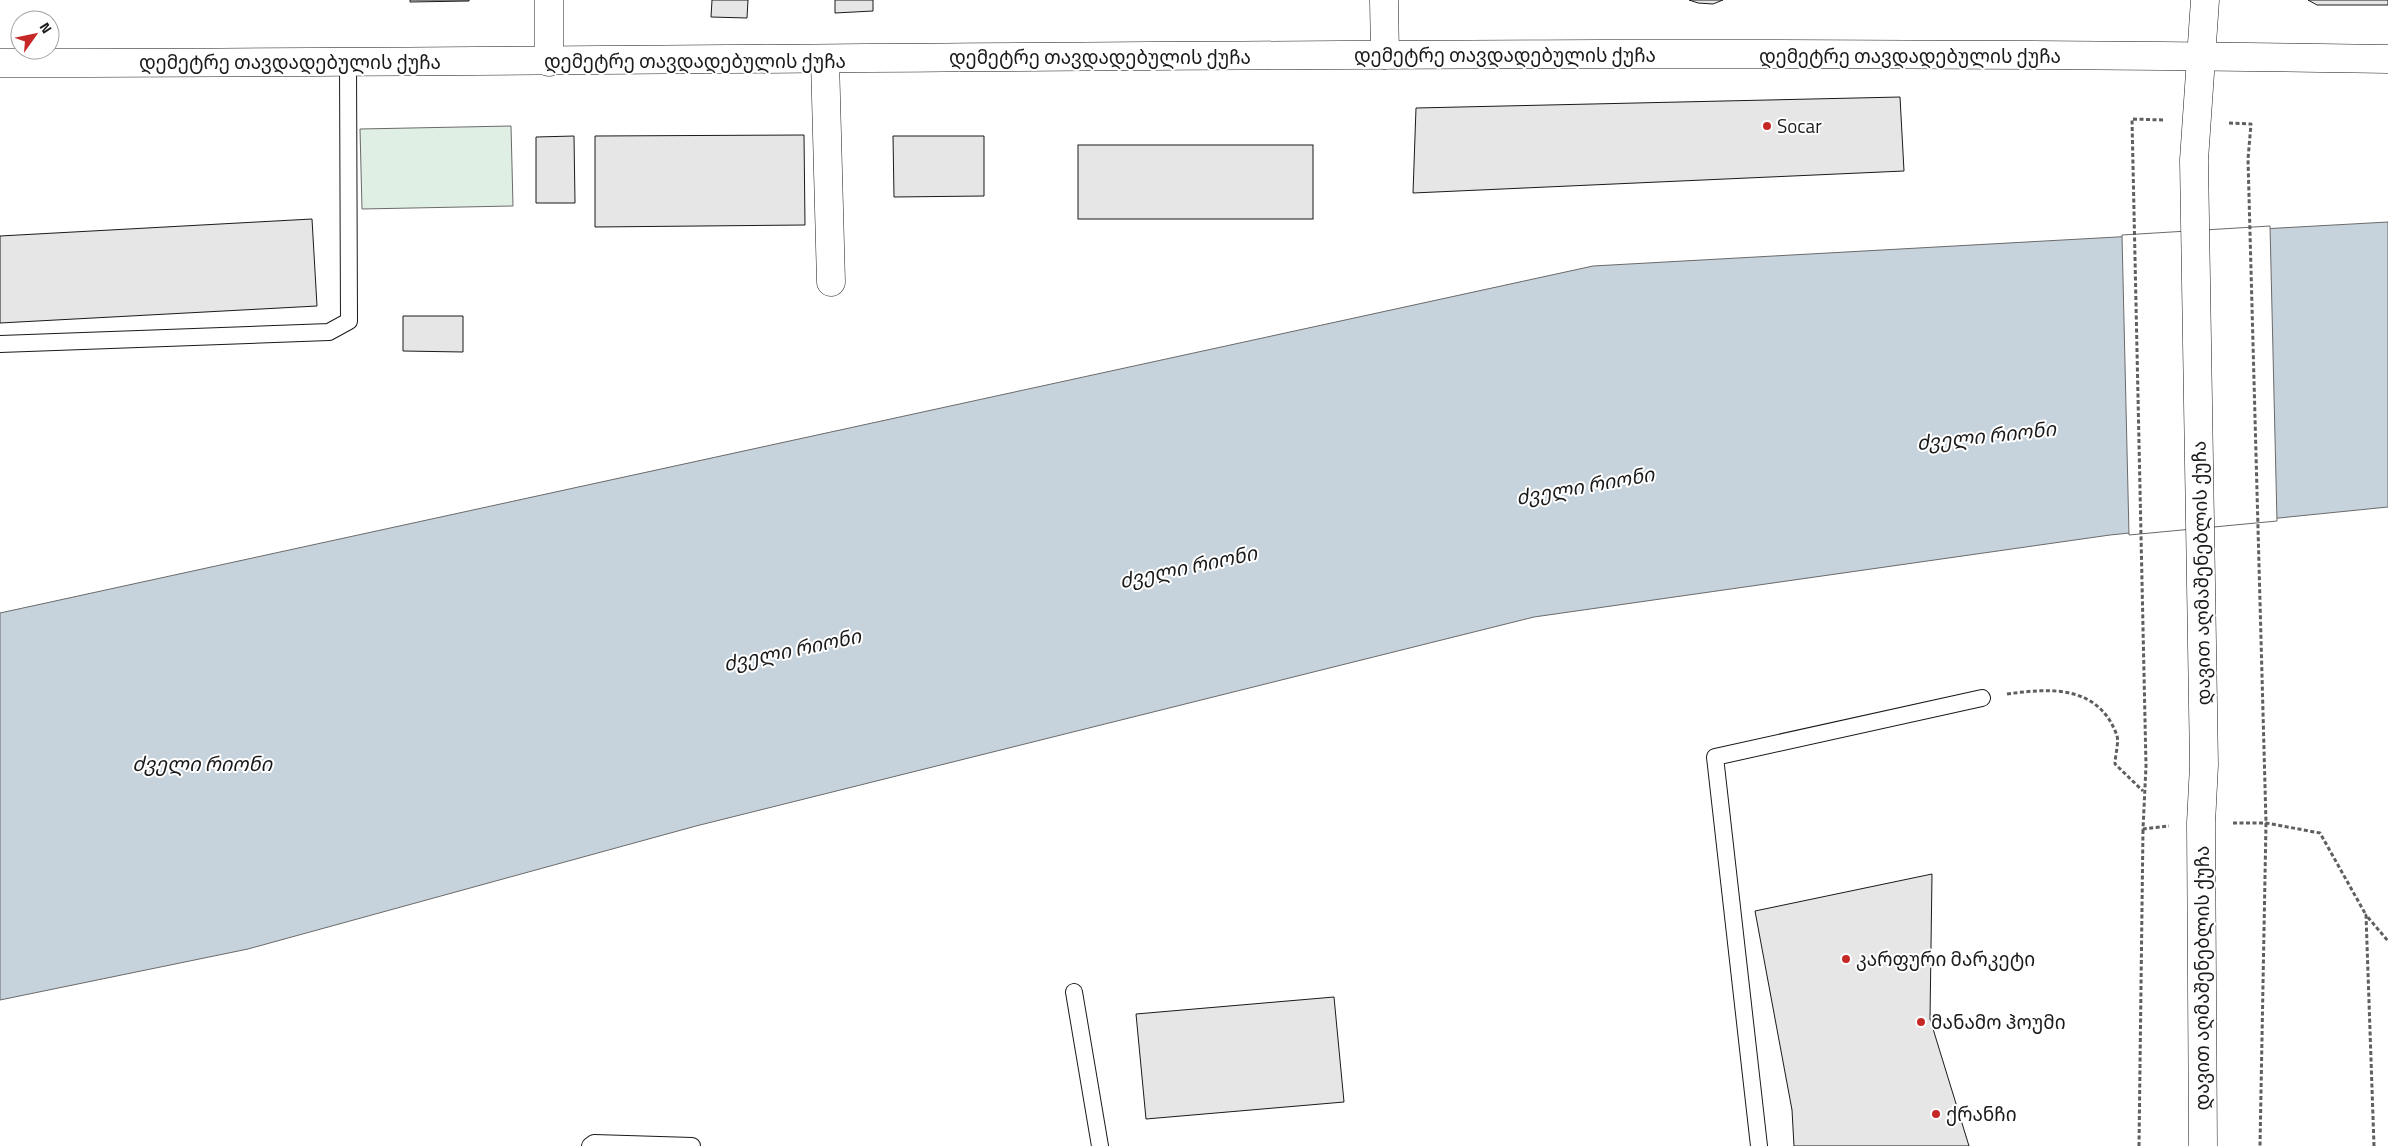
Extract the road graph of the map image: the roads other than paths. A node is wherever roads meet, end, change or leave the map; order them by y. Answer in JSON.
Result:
{"nodes":[{"id":1,"x":549,"y":0,"type":"edge"},
{"id":2,"x":1384,"y":0,"type":"edge"},
{"id":3,"x":2205,"y":0,"type":"edge"},
{"id":4,"x":1385,"y":55,"type":"junction"},
{"id":5,"x":2201,"y":56,"type":"junction"},
{"id":6,"x":2388,"y":58,"type":"edge"},
{"id":7,"x":825,"y":60,"type":"junction"},
{"id":8,"x":348,"y":62,"type":"junction"},
{"id":9,"x":550,"y":62,"type":"junction"},
{"id":10,"x":0,"y":63,"type":"edge"},
{"id":11,"x":831,"y":282,"type":"dead end"},
{"id":12,"x":0,"y":344,"type":"edge"},
{"id":13,"x":1982,"y":698,"type":"road end"},
{"id":14,"x":1074,"y":992,"type":"dead end"},
{"id":15,"x":590,"y":1146,"type":"edge"},
{"id":16,"x":692,"y":1146,"type":"edge"},
{"id":17,"x":1100,"y":1146,"type":"edge"},
{"id":18,"x":1759,"y":1146,"type":"edge"},
{"id":19,"x":2203,"y":1146,"type":"edge"}],
"edges":[{"from":1,"to":9,"type":"street"},
{"from":2,"to":4,"type":"street"},
{"from":3,"to":5,"type":"street","name":"დავით აღმაშენებლის ქუჩა"},
{"from":4,"to":5,"type":"street","name":"დემეტრე თავდადებულის ქუჩა"},
{"from":4,"to":7,"type":"street","name":"დემეტრე თავდადებულის ქუჩა"},
{"from":5,"to":6,"type":"street","name":"დემეტრე თავდადებულის ქუჩა"},
{"from":5,"to":19,"type":"street","name":"დავით აღმაშენებლის ქუჩა"},
{"from":7,"to":9,"type":"street","name":"დემეტრე თავდადებულის ქუჩა"},
{"from":7,"to":11,"type":"street"},
{"from":8,"to":9,"type":"street","name":"დემეტრე თავდადებულის ქუჩა"},
{"from":8,"to":10,"type":"street","name":"დემეტრე თავდადებულის ქუჩა"},
{"from":8,"to":12,"type":"lane"},
{"from":13,"to":18,"type":"lane"},
{"from":14,"to":17,"type":"lane"},
{"from":15,"to":16,"type":"lane"}]}
